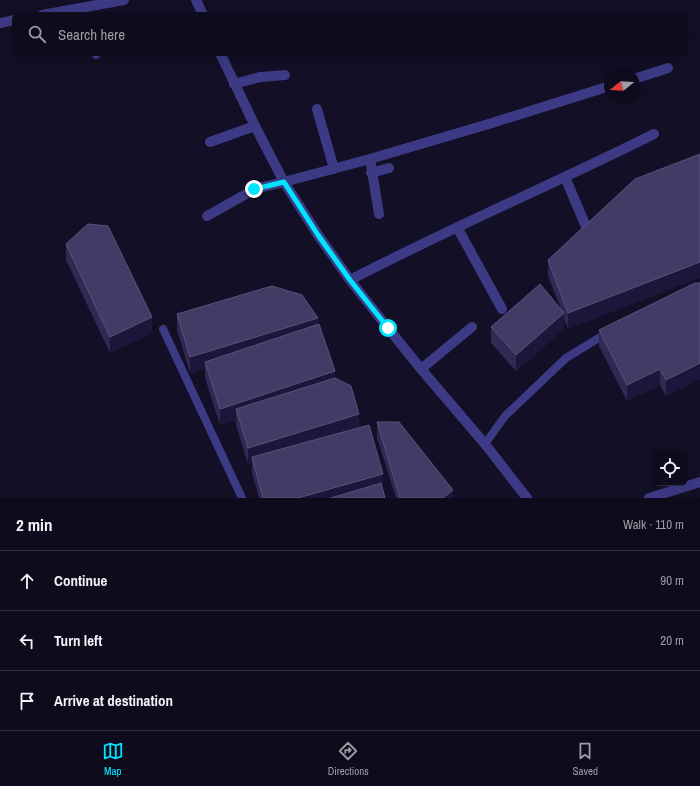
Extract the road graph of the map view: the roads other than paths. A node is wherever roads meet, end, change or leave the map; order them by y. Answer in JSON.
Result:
{"nodes":[{"id":1,"x":121,"y":0,"type":"edge"},
{"id":2,"x":196,"y":0,"type":"edge"},
{"id":3,"x":82,"y":11,"type":"edge"},
{"id":4,"x":72,"y":12,"type":"edge"},
{"id":5,"x":202,"y":12,"type":"edge"},
{"id":6,"x":12,"y":21,"type":"edge"},
{"id":7,"x":0,"y":23,"type":"edge"},
{"id":8,"x":221,"y":56,"type":"edge"},
{"id":9,"x":668,"y":68,"type":"dead end"},
{"id":10,"x":285,"y":75,"type":"dead end"},
{"id":11,"x":640,"y":77,"type":"edge"},
{"id":12,"x":234,"y":84,"type":"junction"},
{"id":13,"x":604,"y":88,"type":"edge"},
{"id":14,"x":317,"y":109,"type":"dead end"},
{"id":15,"x":255,"y":126,"type":"junction"},
{"id":16,"x":654,"y":134,"type":"dead end"},
{"id":17,"x":210,"y":142,"type":"dead end"},
{"id":18,"x":370,"y":159,"type":"junction"},
{"id":19,"x":334,"y":168,"type":"junction"},
{"id":20,"x":389,"y":168,"type":"dead end"},
{"id":21,"x":371,"y":173,"type":"junction"},
{"id":22,"x":565,"y":177,"type":"junction"},
{"id":23,"x":284,"y":182,"type":"junction"},
{"id":24,"x":379,"y":214,"type":"dead end"},
{"id":25,"x":206,"y":216,"type":"dead end"},
{"id":26,"x":457,"y":227,"type":"junction"},
{"id":27,"x":586,"y":229,"type":"edge"},
{"id":28,"x":350,"y":280,"type":"junction"},
{"id":29,"x":502,"y":309,"type":"dead end"},
{"id":30,"x":472,"y":327,"type":"dead end"},
{"id":31,"x":163,"y":329,"type":"dead end"},
{"id":32,"x":614,"y":329,"type":"edge"},
{"id":33,"x":421,"y":368,"type":"junction"},
{"id":34,"x":485,"y":444,"type":"junction"},
{"id":35,"x":700,"y":482,"type":"edge"},
{"id":36,"x":242,"y":498,"type":"edge"},
{"id":37,"x":527,"y":498,"type":"edge"},
{"id":38,"x":649,"y":498,"type":"edge"}],
"edges":[{"from":1,"to":3,"type":"street"},
{"from":2,"to":5,"type":"street"},
{"from":3,"to":4,"type":"street"},
{"from":6,"to":7,"type":"street"},
{"from":8,"to":12,"type":"street"},
{"from":9,"to":11,"type":"street"},
{"from":10,"to":12,"type":"street"},
{"from":12,"to":15,"type":"street"},
{"from":13,"to":18,"type":"street"},
{"from":14,"to":19,"type":"street"},
{"from":15,"to":17,"type":"street"},
{"from":15,"to":23,"type":"street"},
{"from":16,"to":22,"type":"street"},
{"from":18,"to":19,"type":"street"},
{"from":18,"to":21,"type":"street"},
{"from":19,"to":23,"type":"street"},
{"from":20,"to":21,"type":"street"},
{"from":21,"to":24,"type":"street"},
{"from":22,"to":26,"type":"street"},
{"from":22,"to":27,"type":"street"},
{"from":23,"to":25,"type":"street"},
{"from":23,"to":28,"type":"street"},
{"from":26,"to":28,"type":"street"},
{"from":26,"to":29,"type":"street"},
{"from":28,"to":33,"type":"street"},
{"from":30,"to":33,"type":"street"},
{"from":31,"to":36,"type":"lane"},
{"from":32,"to":34,"type":"lane"},
{"from":33,"to":34,"type":"street"},
{"from":34,"to":37,"type":"street"},
{"from":35,"to":38,"type":"street"}]}
